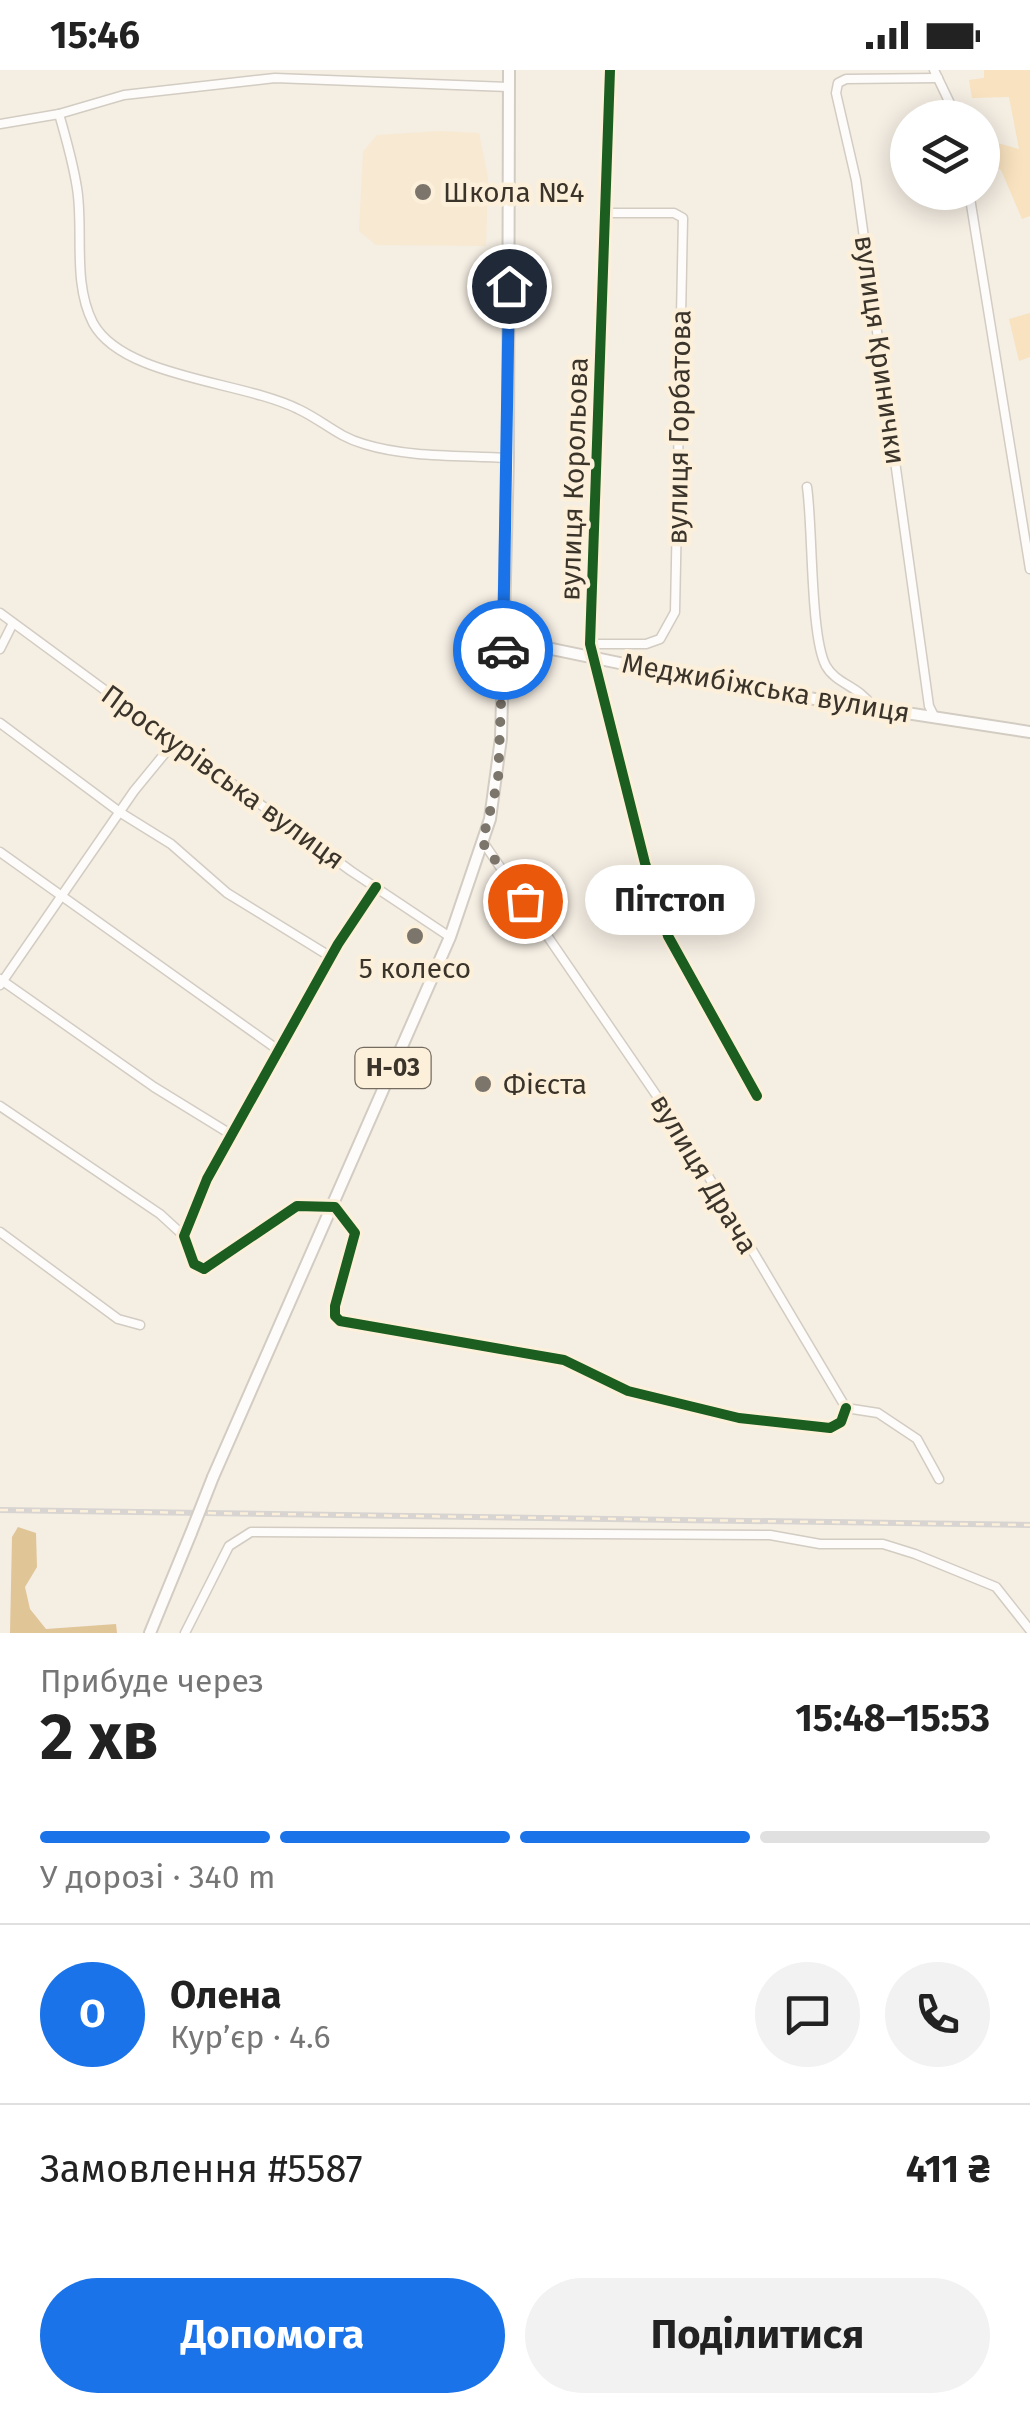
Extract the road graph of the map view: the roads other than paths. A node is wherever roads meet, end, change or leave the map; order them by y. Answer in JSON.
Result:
{"nodes":[{"id":1,"x":509,"y":70,"type":"edge"},
{"id":2,"x":610,"y":70,"type":"edge"},
{"id":3,"x":936,"y":74,"type":"edge"},
{"id":4,"x":508,"y":86,"type":"junction"},
{"id":5,"x":948,"y":100,"type":"edge"},
{"id":6,"x":59,"y":114,"type":"junction"},
{"id":7,"x":0,"y":124,"type":"edge"},
{"id":8,"x":973,"y":210,"type":"edge"},
{"id":9,"x":607,"y":213,"type":"junction"},
{"id":10,"x":508,"y":458,"type":"junction"},
{"id":11,"x":807,"y":488,"type":"dead end"},
{"id":12,"x":1030,"y":569,"type":"edge"},
{"id":13,"x":0,"y":612,"type":"edge"},
{"id":14,"x":14,"y":623,"type":"junction"},
{"id":15,"x":504,"y":639,"type":"junction"},
{"id":16,"x":590,"y":644,"type":"junction"},
{"id":17,"x":0,"y":649,"type":"edge"},
{"id":18,"x":594,"y":657,"type":"junction"},
{"id":19,"x":872,"y":706,"type":"junction"},
{"id":20,"x":935,"y":718,"type":"junction"},
{"id":21,"x":0,"y":723,"type":"edge"},
{"id":22,"x":1030,"y":732,"type":"edge"},
{"id":23,"x":175,"y":741,"type":"junction"},
{"id":24,"x":121,"y":813,"type":"junction"},
{"id":25,"x":482,"y":842,"type":"junction"},
{"id":26,"x":0,"y":852,"type":"edge"},
{"id":27,"x":376,"y":887,"type":"junction"},
{"id":28,"x":64,"y":895,"type":"junction"},
{"id":29,"x":450,"y":936,"type":"junction"},
{"id":30,"x":331,"y":957,"type":"junction"},
{"id":31,"x":1,"y":981,"type":"edge"},
{"id":32,"x":281,"y":1052,"type":"junction"},
{"id":33,"x":758,"y":1096,"type":"dead end"},
{"id":34,"x":0,"y":1106,"type":"edge"},
{"id":35,"x":232,"y":1135,"type":"junction"},
{"id":36,"x":335,"y":1206,"type":"junction"},
{"id":37,"x":0,"y":1232,"type":"edge"},
{"id":38,"x":184,"y":1236,"type":"junction"},
{"id":39,"x":140,"y":1325,"type":"dead end"},
{"id":40,"x":846,"y":1408,"type":"junction"},
{"id":41,"x":939,"y":1479,"type":"dead end"},
{"id":42,"x":1030,"y":1630,"type":"edge"},
{"id":43,"x":150,"y":1633,"type":"edge"},
{"id":44,"x":185,"y":1633,"type":"edge"}],
"edges":[{"from":1,"to":4,"type":"main road","number":"Н-03"},
{"from":2,"to":9,"type":"street","name":"вулиця Корольова"},
{"from":3,"to":5,"type":"street"},
{"from":3,"to":20,"type":"street","name":"вулиця Кринички"},
{"from":4,"to":6,"type":"street"},
{"from":4,"to":10,"type":"main road","number":"Н-03"},
{"from":6,"to":7,"type":"street"},
{"from":6,"to":10,"type":"street"},
{"from":8,"to":12,"type":"street"},
{"from":9,"to":16,"type":"street","name":"вулиця Корольова"},
{"from":9,"to":16,"type":"street","name":"вулиця Горбатова"},
{"from":10,"to":15,"type":"main road","number":"Н-03"},
{"from":11,"to":19,"type":"street"},
{"from":13,"to":14,"type":"street","name":"Проскурівська вулиця"},
{"from":14,"to":17,"type":"street"},
{"from":14,"to":23,"type":"street","name":"Проскурівська вулиця"},
{"from":15,"to":18,"type":"main road","name":"Меджибіжська вулиця"},
{"from":15,"to":25,"type":"main road","number":"Н-03"},
{"from":16,"to":18,"type":"street","name":"вулиця Корольова"},
{"from":18,"to":19,"type":"main road","name":"Меджибіжська вулиця"},
{"from":18,"to":33,"type":"street","name":"вулиця Корольова"},
{"from":19,"to":20,"type":"main road","name":"Меджибіжська вулиця"},
{"from":20,"to":22,"type":"main road","name":"Меджибіжська вулиця"},
{"from":21,"to":24,"type":"street"},
{"from":23,"to":24,"type":"street"},
{"from":23,"to":27,"type":"street","name":"Проскурівська вулиця"},
{"from":24,"to":28,"type":"street"},
{"from":24,"to":30,"type":"street"},
{"from":25,"to":29,"type":"main road","number":"Н-03"},
{"from":25,"to":40,"type":"street","name":"вулиця Драча"},
{"from":26,"to":28,"type":"street"},
{"from":27,"to":29,"type":"street","name":"Проскурівська вулиця"},
{"from":27,"to":30,"type":"street"},
{"from":28,"to":31,"type":"street"},
{"from":28,"to":32,"type":"street"},
{"from":29,"to":36,"type":"main road","number":"Н-03"},
{"from":30,"to":32,"type":"street"},
{"from":31,"to":35,"type":"street"},
{"from":32,"to":35,"type":"street"},
{"from":34,"to":38,"type":"street"},
{"from":35,"to":38,"type":"street"},
{"from":36,"to":38,"type":"street"},
{"from":36,"to":40,"type":"street"},
{"from":36,"to":43,"type":"main road","number":"Н-03","bridge":true},
{"from":37,"to":39,"type":"street"},
{"from":40,"to":41,"type":"street"},
{"from":42,"to":44,"type":"street"}]}
